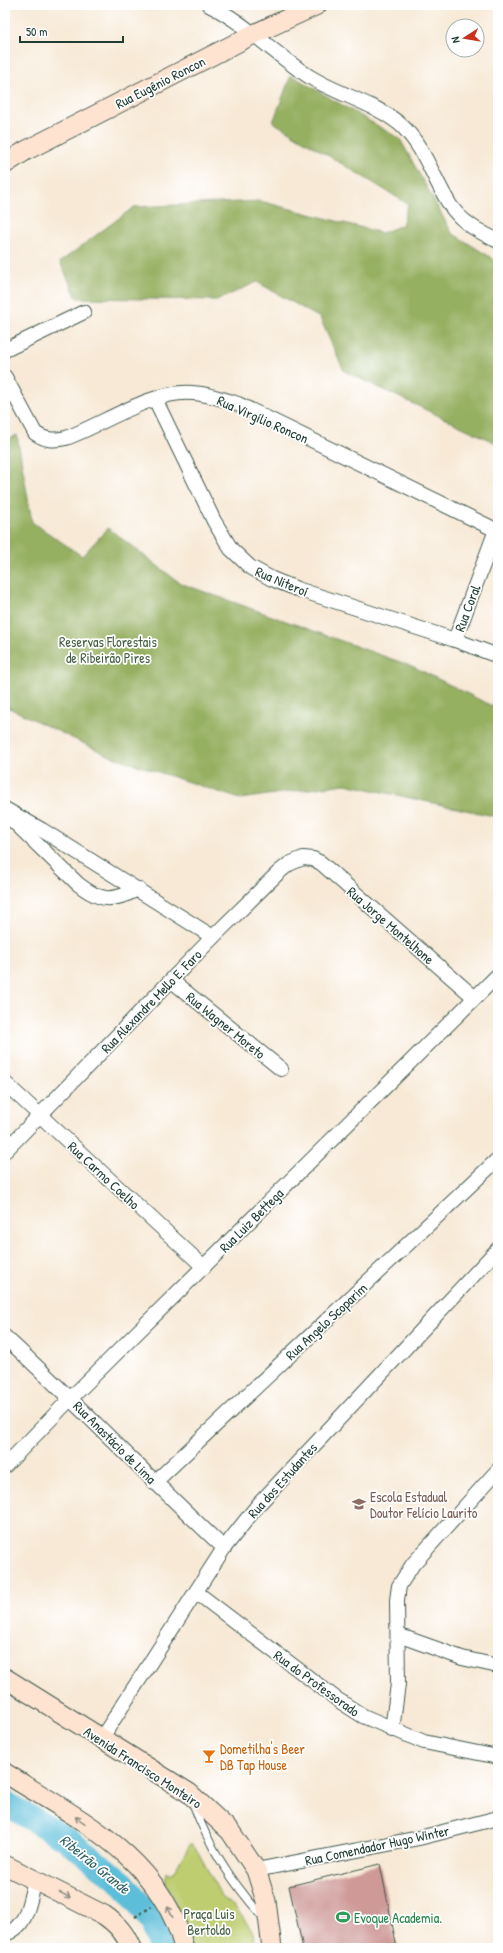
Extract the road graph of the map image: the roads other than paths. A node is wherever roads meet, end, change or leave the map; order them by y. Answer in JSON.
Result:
{"nodes":[{"id":1,"x":209,"y":5,"type":"edge"},
{"id":2,"x":317,"y":5,"type":"edge"},
{"id":3,"x":252,"y":35,"type":"junction"},
{"id":4,"x":5,"y":164,"type":"edge"},
{"id":5,"x":498,"y":241,"type":"edge"},
{"id":6,"x":84,"y":312,"type":"dead end"},
{"id":7,"x":5,"y":350,"type":"edge"},
{"id":8,"x":5,"y":377,"type":"edge"},
{"id":9,"x":155,"y":399,"type":"junction"},
{"id":10,"x":497,"y":531,"type":"edge"},
{"id":11,"x":455,"y":640,"type":"junction"},
{"id":12,"x":498,"y":656,"type":"edge"},
{"id":13,"x":5,"y":809,"type":"edge"},
{"id":14,"x":5,"y":813,"type":"edge"},
{"id":15,"x":303,"y":858,"type":"joint"},
{"id":16,"x":138,"y":889,"type":"junction"},
{"id":17,"x":213,"y":936,"type":"junction"},
{"id":18,"x":498,"y":975,"type":"edge"},
{"id":19,"x":172,"y":981,"type":"junction"},
{"id":20,"x":475,"y":998,"type":"junction"},
{"id":21,"x":281,"y":1069,"type":"dead end"},
{"id":22,"x":5,"y":1083,"type":"edge"},
{"id":23,"x":40,"y":1116,"type":"junction"},
{"id":24,"x":5,"y":1151,"type":"edge"},
{"id":25,"x":498,"y":1159,"type":"edge"},
{"id":26,"x":498,"y":1249,"type":"edge"},
{"id":27,"x":204,"y":1267,"type":"junction"},
{"id":28,"x":5,"y":1337,"type":"edge"},
{"id":29,"x":71,"y":1398,"type":"junction"},
{"id":30,"x":5,"y":1466,"type":"edge"},
{"id":31,"x":498,"y":1470,"type":"edge"},
{"id":32,"x":154,"y":1483,"type":"junction"},
{"id":33,"x":224,"y":1548,"type":"junction"},
{"id":34,"x":196,"y":1592,"type":"junction"},
{"id":35,"x":398,"y":1635,"type":"junction"},
{"id":36,"x":498,"y":1666,"type":"edge"},
{"id":37,"x":5,"y":1678,"type":"edge"},
{"id":38,"x":392,"y":1730,"type":"junction"},
{"id":39,"x":101,"y":1739,"type":"junction"},
{"id":40,"x":498,"y":1757,"type":"edge"},
{"id":41,"x":5,"y":1773,"type":"edge"},
{"id":42,"x":189,"y":1793,"type":"junction"},
{"id":43,"x":498,"y":1818,"type":"edge"},
{"id":44,"x":5,"y":1865,"type":"edge"},
{"id":45,"x":256,"y":1870,"type":"junction"},
{"id":46,"x":35,"y":1880,"type":"junction"},
{"id":47,"x":270,"y":1924,"type":"junction"},
{"id":48,"x":5,"y":1934,"type":"edge"},
{"id":49,"x":131,"y":1948,"type":"edge"},
{"id":50,"x":184,"y":1948,"type":"edge"},
{"id":51,"x":272,"y":1948,"type":"edge"}],
"edges":[{"from":1,"to":3,"type":"street"},
{"from":2,"to":3,"type":"main road","name":"Rua Eugênio Roncon"},
{"from":3,"to":4,"type":"main road","name":"Rua Eugênio Roncon"},
{"from":3,"to":5,"type":"street"},
{"from":6,"to":7,"type":"street"},
{"from":8,"to":9,"type":"street","name":"Rua Virgílio Roncon"},
{"from":9,"to":10,"type":"street","name":"Rua Virgílio Roncon"},
{"from":9,"to":11,"type":"street","name":"Rua Niteroí"},
{"from":10,"to":11,"type":"street","name":"Rua Coral"},
{"from":11,"to":12,"type":"street","name":"Rua Niteroí"},
{"from":13,"to":16,"type":"street"},
{"from":14,"to":16,"type":"street"},
{"from":15,"to":17,"type":"street","name":"Rua Alexandre Mello E. Faro"},
{"from":15,"to":20,"type":"street","name":"Rua Jorge Montelhone"},
{"from":16,"to":17,"type":"street"},
{"from":17,"to":19,"type":"street","name":"Rua Alexandre Mello E. Faro"},
{"from":18,"to":20,"type":"street","name":"Rua Luiz Bettega"},
{"from":19,"to":21,"type":"street","name":"Rua Wagner Moreto"},
{"from":19,"to":23,"type":"street","name":"Rua Alexandre Mello E. Faro"},
{"from":20,"to":27,"type":"street","name":"Rua Luiz Bettega"},
{"from":22,"to":23,"type":"street","name":"Rua Carmo Coelho"},
{"from":23,"to":24,"type":"street","name":"Rua Alexandre Mello E. Faro"},
{"from":23,"to":27,"type":"street","name":"Rua Carmo Coelho"},
{"from":25,"to":32,"type":"street","name":"Rua Angelo Scoparim"},
{"from":26,"to":33,"type":"street","name":"Rua dos Estudantes"},
{"from":27,"to":29,"type":"street","name":"Rua Luiz Bettega"},
{"from":28,"to":29,"type":"street","name":"Rua Anastácio de Lima"},
{"from":29,"to":30,"type":"street","name":"Rua Luiz Bettega"},
{"from":29,"to":32,"type":"street","name":"Rua Anastácio de Lima"},
{"from":31,"to":35,"type":"street"},
{"from":32,"to":33,"type":"street","name":"Rua Anastácio de Lima"},
{"from":33,"to":34,"type":"street","name":"Rua dos Estudantes"},
{"from":34,"to":38,"type":"street","name":"Rua do Professorado"},
{"from":34,"to":39,"type":"street","name":"Rua dos Estudantes"},
{"from":35,"to":36,"type":"street"},
{"from":35,"to":38,"type":"street"},
{"from":37,"to":39,"type":"main road","name":"Avenida Francisco Monteiro"},
{"from":38,"to":40,"type":"street","name":"Rua do Professorado"},
{"from":39,"to":42,"type":"main road","name":"Avenida Francisco Monteiro"},
{"from":50,"to":41,"type":"main road","one_way":true},
{"from":42,"to":45,"type":"main road","name":"Avenida Francisco Monteiro"},
{"from":42,"to":47,"type":"lane"},
{"from":43,"to":45,"type":"street","name":"Rua Comendador Hugo Winter"},
{"from":44,"to":46,"type":"main road"},
{"from":45,"to":47,"type":"main road","name":"Avenida Francisco Monteiro"},
{"from":46,"to":48,"type":"street"},
{"from":46,"to":49,"type":"main road","one_way":true},
{"from":47,"to":51,"type":"main road","name":"Avenida Francisco Monteiro"}]}
